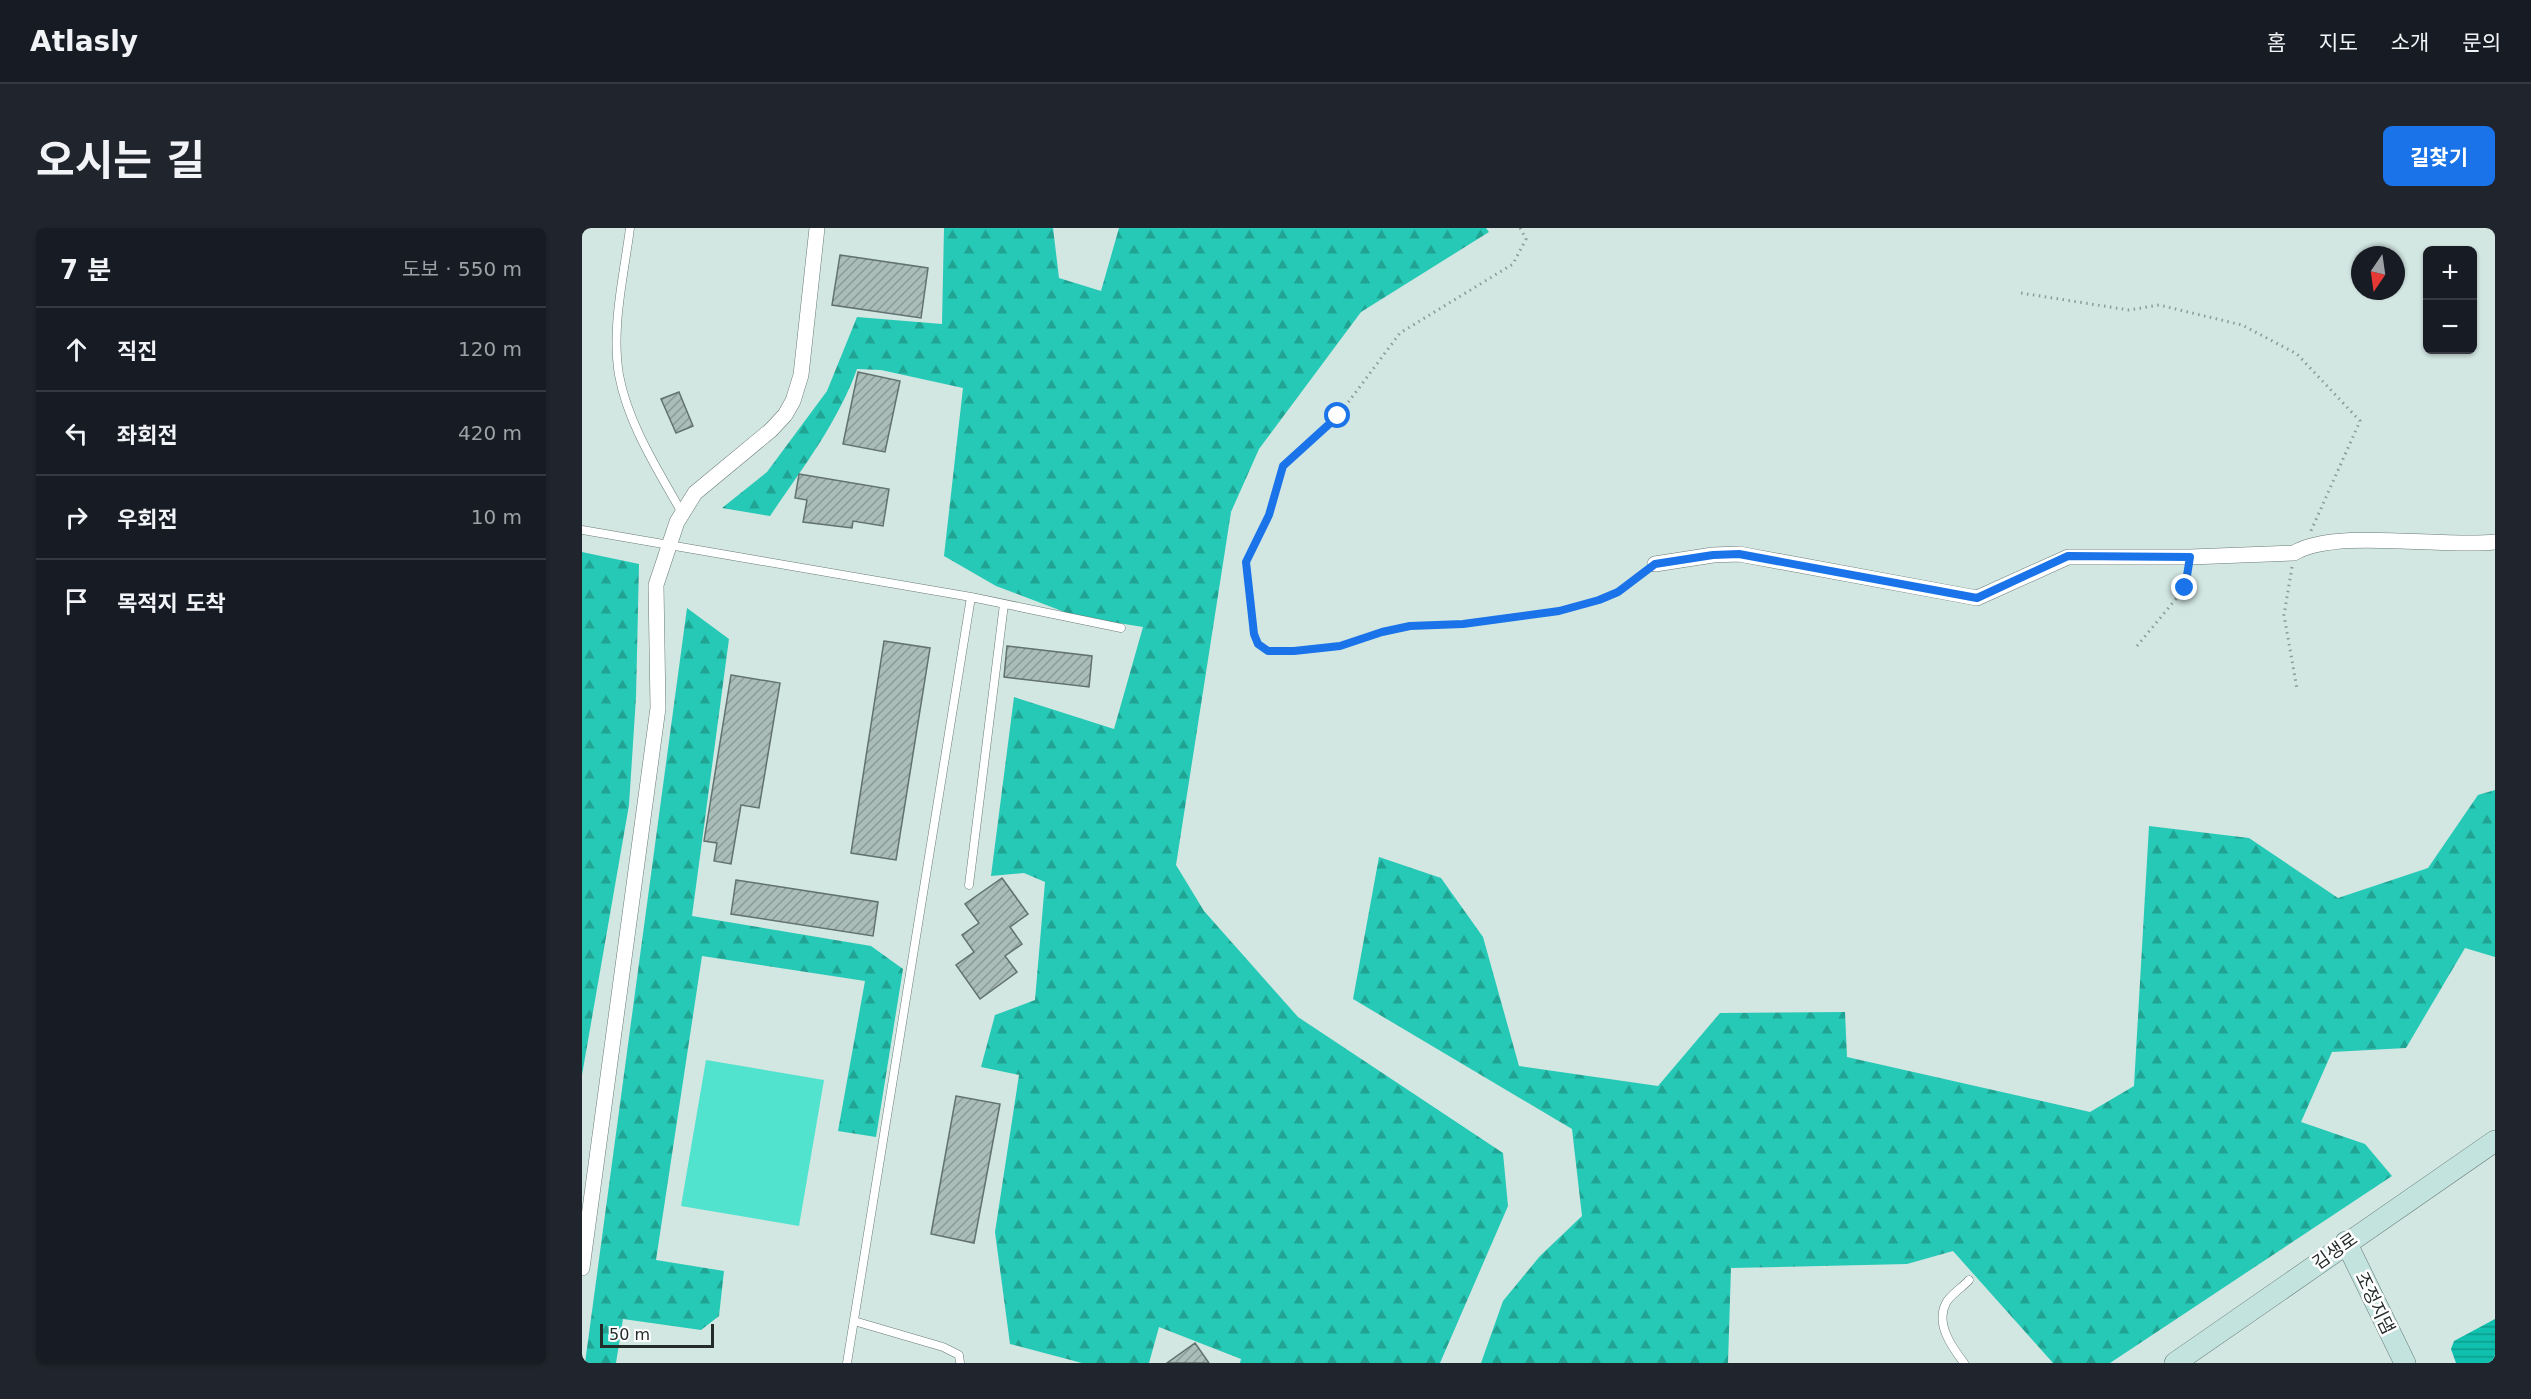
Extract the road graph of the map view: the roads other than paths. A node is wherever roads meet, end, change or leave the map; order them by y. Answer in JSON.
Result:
{"nodes":[{"id":1,"x":630,"y":228,"type":"edge"},
{"id":2,"x":817,"y":228,"type":"edge"},
{"id":3,"x":682,"y":513,"type":"junction"},
{"id":4,"x":582,"y":530,"type":"edge"},
{"id":5,"x":2495,"y":542,"type":"edge"},
{"id":6,"x":668,"y":544,"type":"junction"},
{"id":7,"x":1655,"y":564,"type":"road end"},
{"id":8,"x":971,"y":597,"type":"junction"},
{"id":9,"x":1004,"y":604,"type":"junction"},
{"id":10,"x":1121,"y":628,"type":"dead end"},
{"id":11,"x":969,"y":885,"type":"dead end"},
{"id":12,"x":2495,"y":1141,"type":"edge"},
{"id":13,"x":2346,"y":1242,"type":"junction"},
{"id":14,"x":582,"y":1268,"type":"edge"},
{"id":15,"x":1969,"y":1280,"type":"dead end"},
{"id":16,"x":854,"y":1321,"type":"junction"},
{"id":17,"x":847,"y":1363,"type":"edge"},
{"id":18,"x":960,"y":1363,"type":"edge"},
{"id":19,"x":1964,"y":1363,"type":"edge"},
{"id":20,"x":2175,"y":1363,"type":"edge"},
{"id":21,"x":2405,"y":1363,"type":"edge"}],
"edges":[{"from":1,"to":3,"type":"lane"},
{"from":2,"to":3,"type":"street"},
{"from":3,"to":6,"type":"street"},
{"from":4,"to":6,"type":"lane"},
{"from":5,"to":7,"type":"street"},
{"from":6,"to":8,"type":"lane"},
{"from":6,"to":14,"type":"street"},
{"from":8,"to":9,"type":"lane"},
{"from":8,"to":16,"type":"lane"},
{"from":9,"to":10,"type":"lane"},
{"from":9,"to":11,"type":"lane"},
{"from":12,"to":13,"type":"street","name":"김생로"},
{"from":13,"to":20,"type":"street","name":"김생로"},
{"from":13,"to":21,"type":"street","name":"조정지댐"},
{"from":15,"to":19,"type":"lane"},
{"from":16,"to":17,"type":"lane"},
{"from":16,"to":18,"type":"lane"}]}
